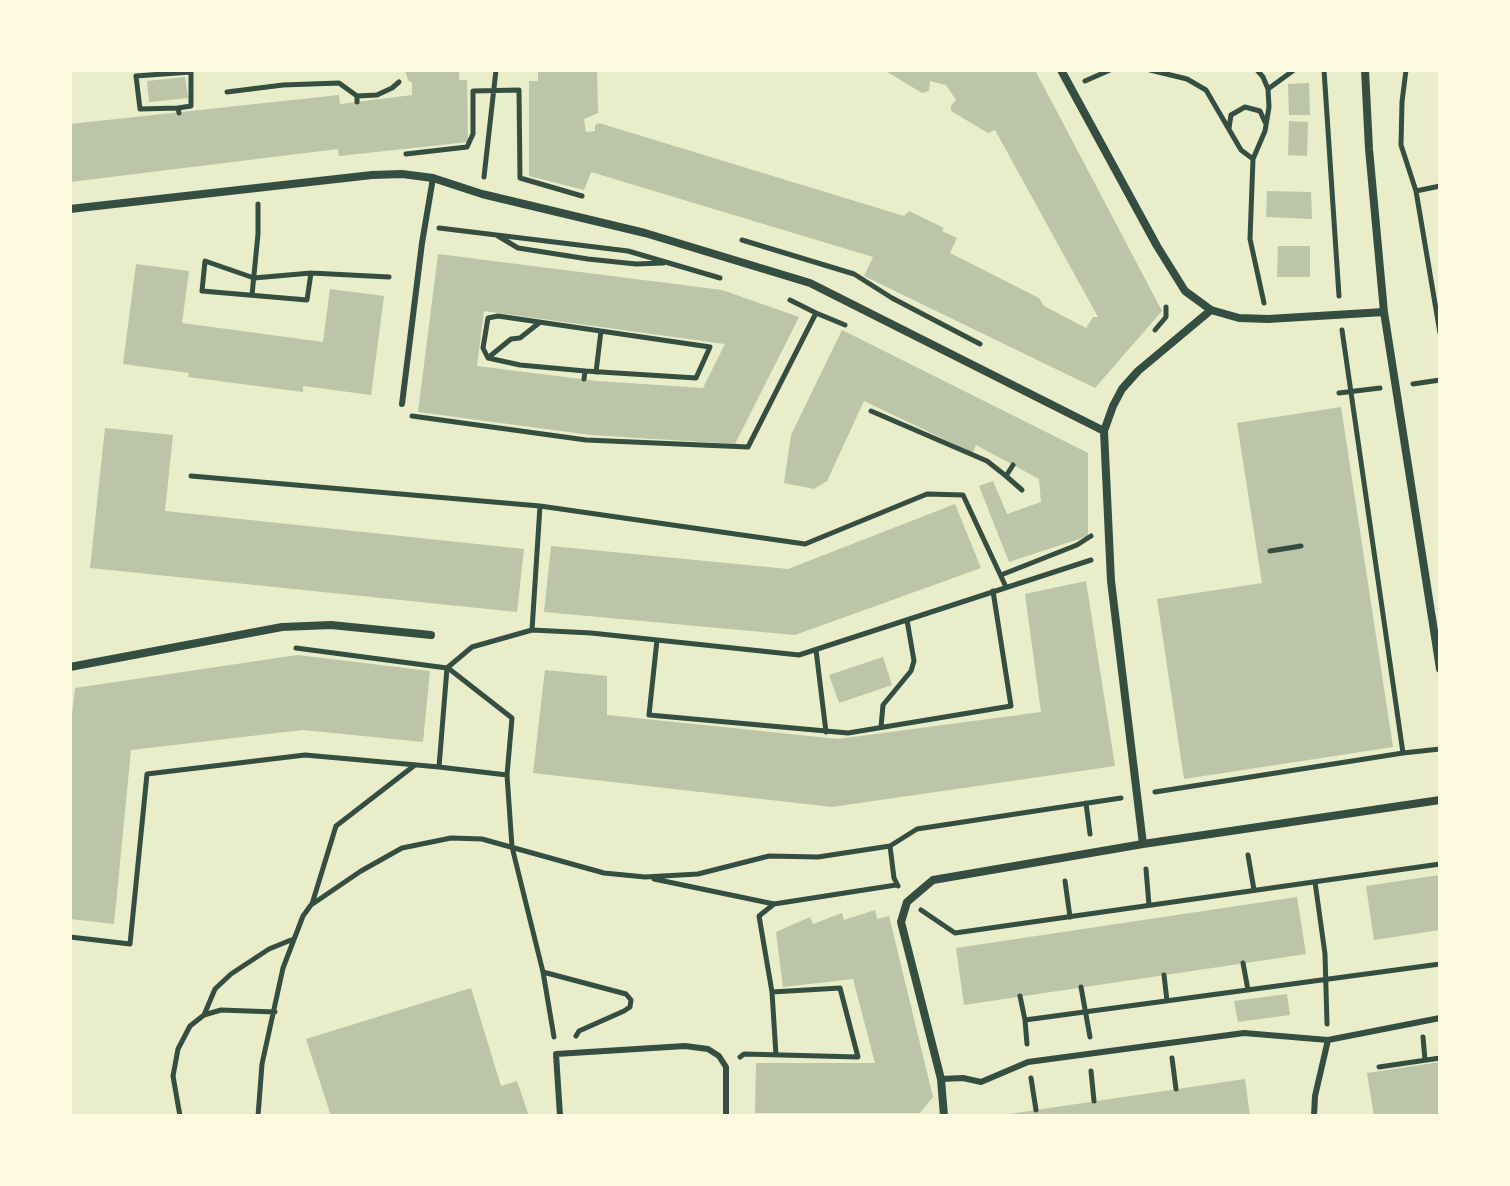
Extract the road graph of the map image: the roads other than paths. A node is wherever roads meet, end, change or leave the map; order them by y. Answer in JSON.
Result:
{"nodes":[{"id":1,"x":1061,"y":70,"type":"edge"},
{"id":2,"x":1365,"y":70,"type":"edge"},
{"id":3,"x":433,"y":178,"type":"junction"},
{"id":4,"x":70,"y":209,"type":"edge"},
{"id":5,"x":1211,"y":310,"type":"junction"},
{"id":6,"x":1384,"y":312,"type":"junction"},
{"id":7,"x":402,"y":404,"type":"road end"},
{"id":8,"x":1104,"y":431,"type":"junction"},
{"id":9,"x":431,"y":635,"type":"dead end"},
{"id":10,"x":70,"y":667,"type":"edge"},
{"id":11,"x":1440,"y":669,"type":"edge"},
{"id":12,"x":1440,"y":800,"type":"edge"},
{"id":13,"x":1143,"y":844,"type":"junction"},
{"id":14,"x":1440,"y":1018,"type":"edge"},
{"id":15,"x":1328,"y":1040,"type":"junction"},
{"id":16,"x":941,"y":1079,"type":"junction"},
{"id":17,"x":560,"y":1116,"type":"edge"},
{"id":18,"x":726,"y":1116,"type":"edge"},
{"id":19,"x":944,"y":1116,"type":"edge"},
{"id":20,"x":1314,"y":1116,"type":"edge"}],
"edges":[{"from":1,"to":5,"type":"street"},
{"from":2,"to":6,"type":"street"},
{"from":3,"to":4,"type":"street"},
{"from":3,"to":7,"type":"lane"},
{"from":3,"to":8,"type":"street"},
{"from":5,"to":6,"type":"street"},
{"from":5,"to":8,"type":"street"},
{"from":6,"to":11,"type":"street"},
{"from":8,"to":13,"type":"street"},
{"from":9,"to":10,"type":"street"},
{"from":12,"to":13,"type":"street"},
{"from":13,"to":16,"type":"street"},
{"from":14,"to":15,"type":"lane"},
{"from":15,"to":16,"type":"lane"},
{"from":15,"to":20,"type":"lane"},
{"from":16,"to":19,"type":"street"},
{"from":17,"to":18,"type":"lane"}]}
